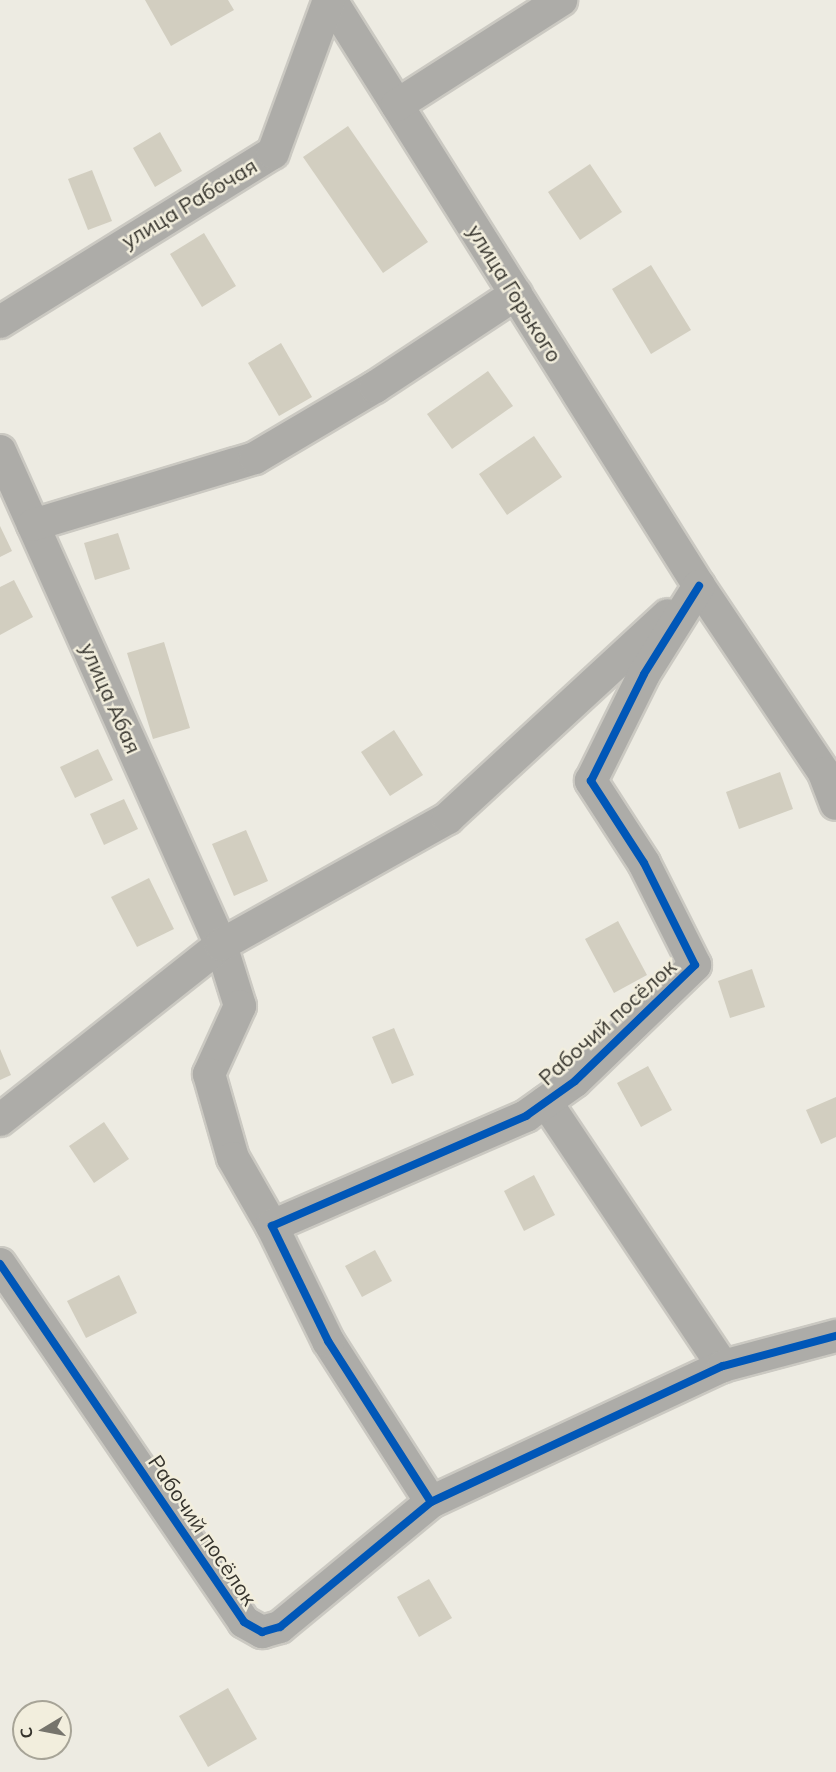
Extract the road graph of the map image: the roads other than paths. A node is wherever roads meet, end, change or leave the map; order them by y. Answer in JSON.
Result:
{"nodes":[{"id":1,"x":330,"y":0,"type":"edge"},
{"id":2,"x":561,"y":0,"type":"edge"},
{"id":3,"x":397,"y":105,"type":"junction"},
{"id":4,"x":516,"y":294,"type":"junction"},
{"id":5,"x":0,"y":322,"type":"edge"},
{"id":6,"x":0,"y":451,"type":"edge"},
{"id":7,"x":33,"y":525,"type":"junction"},
{"id":8,"x":699,"y":586,"type":"junction"},
{"id":9,"x":836,"y":804,"type":"edge"},
{"id":10,"x":222,"y":945,"type":"junction"},
{"id":11,"x":546,"y":1102,"type":"junction"},
{"id":12,"x":0,"y":1120,"type":"edge"},
{"id":13,"x":272,"y":1227,"type":"junction"},
{"id":14,"x":0,"y":1264,"type":"edge"},
{"id":15,"x":836,"y":1336,"type":"edge"},
{"id":16,"x":723,"y":1366,"type":"junction"},
{"id":17,"x":431,"y":1502,"type":"junction"}],
"edges":[{"from":1,"to":3,"type":"street","name":"улица Горького"},
{"from":1,"to":5,"type":"street","name":"улица Рабочая"},
{"from":2,"to":3,"type":"street"},
{"from":3,"to":4,"type":"street","name":"улица Горького"},
{"from":4,"to":7,"type":"street"},
{"from":4,"to":8,"type":"street","name":"улица Горького"},
{"from":6,"to":7,"type":"street","name":"улица Абая"},
{"from":7,"to":10,"type":"street","name":"улица Абая"},
{"from":8,"to":9,"type":"street"},
{"from":8,"to":10,"type":"street"},
{"from":8,"to":11,"type":"street","name":"Рабочий посёлок"},
{"from":10,"to":12,"type":"street"},
{"from":10,"to":13,"type":"street"},
{"from":11,"to":13,"type":"street","name":"Рабочий посёлок"},
{"from":11,"to":16,"type":"street"},
{"from":13,"to":17,"type":"street"},
{"from":14,"to":17,"type":"street","name":"Рабочий посёлок"},
{"from":15,"to":16,"type":"street","name":"Рабочий посёлок"},
{"from":16,"to":17,"type":"street","name":"Рабочий посёлок"}]}
